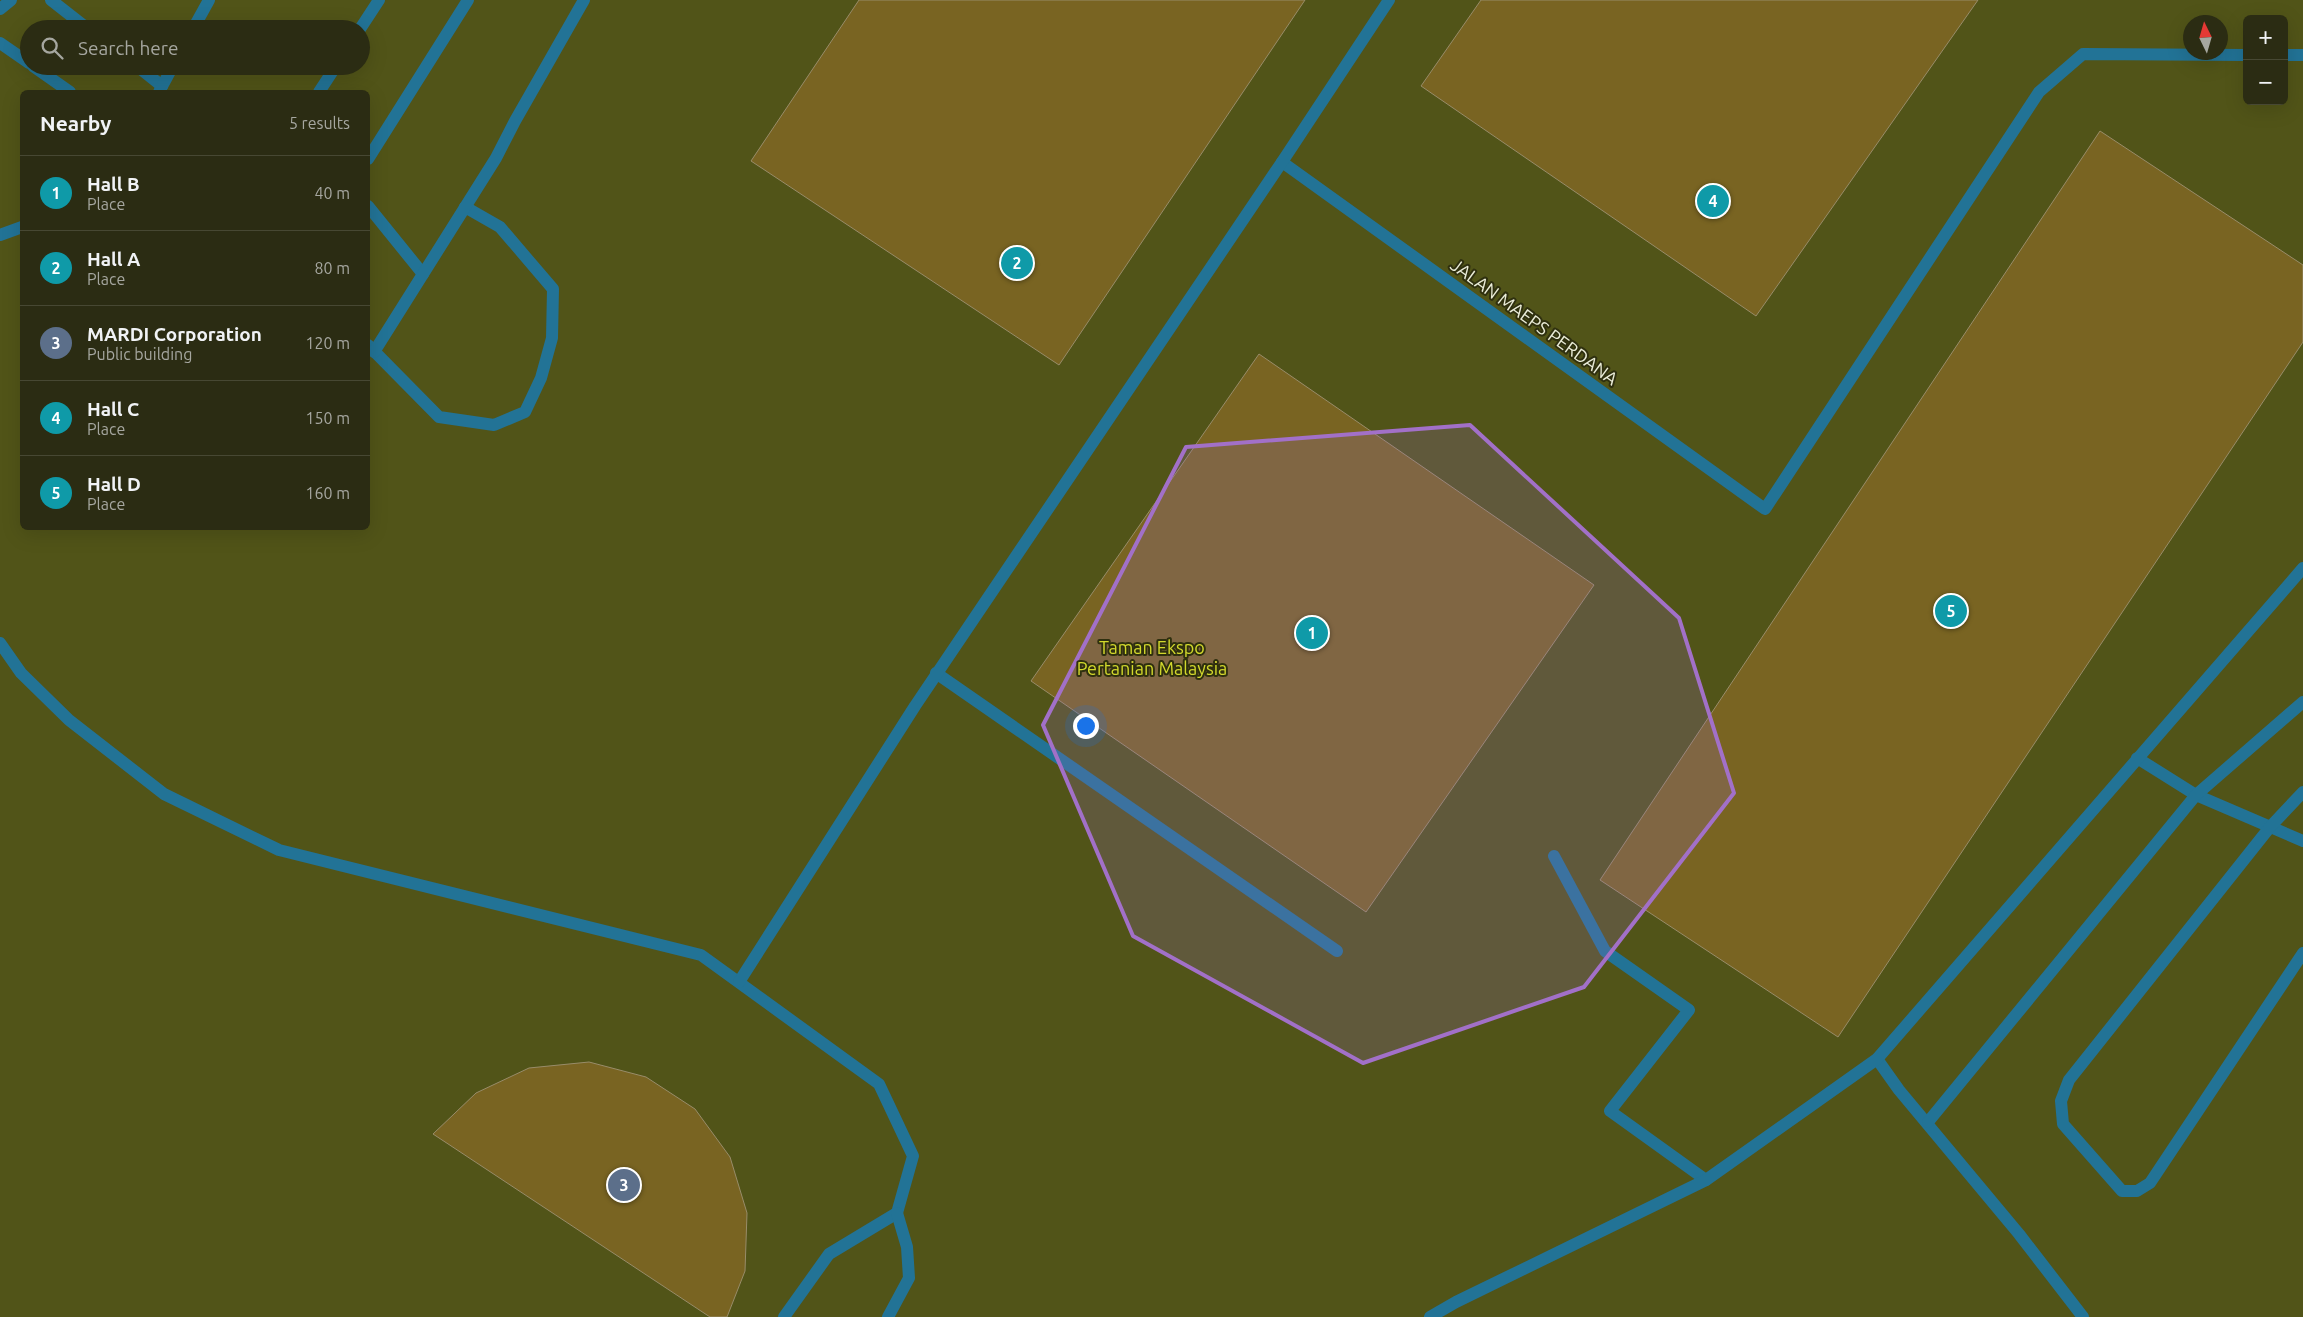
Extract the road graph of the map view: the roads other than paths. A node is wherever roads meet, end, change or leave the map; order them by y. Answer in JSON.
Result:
{"nodes":[{"id":1,"x":11,"y":0,"type":"edge"},
{"id":2,"x":51,"y":0,"type":"edge"},
{"id":3,"x":209,"y":0,"type":"edge"},
{"id":4,"x":379,"y":0,"type":"edge"},
{"id":5,"x":468,"y":0,"type":"edge"},
{"id":6,"x":584,"y":0,"type":"edge"},
{"id":7,"x":1389,"y":0,"type":"edge"},
{"id":8,"x":0,"y":8,"type":"edge"},
{"id":9,"x":77,"y":20,"type":"edge"},
{"id":10,"x":198,"y":20,"type":"edge"},
{"id":11,"x":366,"y":20,"type":"edge"},
{"id":12,"x":0,"y":43,"type":"edge"},
{"id":13,"x":2243,"y":55,"type":"edge"},
{"id":14,"x":2288,"y":55,"type":"edge"},
{"id":15,"x":2303,"y":55,"type":"edge"},
{"id":16,"x":20,"y":57,"type":"edge"},
{"id":17,"x":46,"y":75,"type":"edge"},
{"id":18,"x":146,"y":75,"type":"edge"},
{"id":19,"x":168,"y":75,"type":"edge"},
{"id":20,"x":330,"y":75,"type":"edge"},
{"id":21,"x":160,"y":89,"type":"edge"},
{"id":22,"x":67,"y":90,"type":"edge"},
{"id":23,"x":320,"y":90,"type":"edge"},
{"id":24,"x":370,"y":156,"type":"edge"},
{"id":25,"x":1282,"y":162,"type":"junction"},
{"id":26,"x":465,"y":207,"type":"junction"},
{"id":27,"x":370,"y":208,"type":"edge"},
{"id":28,"x":20,"y":228,"type":"edge"},
{"id":29,"x":0,"y":235,"type":"edge"},
{"id":30,"x":423,"y":274,"type":"junction"},
{"id":31,"x":371,"y":349,"type":"edge"},
{"id":32,"x":2303,"y":568,"type":"edge"},
{"id":33,"x":0,"y":643,"type":"edge"},
{"id":34,"x":936,"y":673,"type":"junction"},
{"id":35,"x":2303,"y":702,"type":"edge"},
{"id":36,"x":2137,"y":758,"type":"junction"},
{"id":37,"x":2303,"y":792,"type":"edge"},
{"id":38,"x":2196,"y":796,"type":"junction"},
{"id":39,"x":2270,"y":826,"type":"junction"},
{"id":40,"x":2303,"y":840,"type":"edge"},
{"id":41,"x":1554,"y":856,"type":"dead end"},
{"id":42,"x":1337,"y":951,"type":"dead end"},
{"id":43,"x":2303,"y":953,"type":"edge"},
{"id":44,"x":738,"y":982,"type":"junction"},
{"id":45,"x":1877,"y":1059,"type":"junction"},
{"id":46,"x":1928,"y":1122,"type":"junction"},
{"id":47,"x":1706,"y":1180,"type":"junction"},
{"id":48,"x":898,"y":1213,"type":"junction"},
{"id":49,"x":784,"y":1317,"type":"edge"},
{"id":50,"x":888,"y":1317,"type":"edge"},
{"id":51,"x":1430,"y":1317,"type":"edge"},
{"id":52,"x":2083,"y":1317,"type":"edge"}],
"edges":[{"from":1,"to":8,"type":"street"},
{"from":2,"to":9,"type":"street"},
{"from":3,"to":10,"type":"street"},
{"from":4,"to":11,"type":"street"},
{"from":5,"to":24,"type":"street"},
{"from":6,"to":26,"type":"street"},
{"from":7,"to":25,"type":"street"},
{"from":12,"to":16,"type":"street"},
{"from":13,"to":25,"type":"street","name":"JALAN MAEPS PERDANA"},
{"from":14,"to":15,"type":"street"},
{"from":17,"to":22,"type":"street"},
{"from":18,"to":21,"type":"street"},
{"from":19,"to":21,"type":"street"},
{"from":20,"to":23,"type":"street"},
{"from":25,"to":34,"type":"street"},
{"from":26,"to":30,"type":"street"},
{"from":26,"to":31,"type":"street"},
{"from":27,"to":30,"type":"street"},
{"from":28,"to":29,"type":"street"},
{"from":30,"to":31,"type":"street"},
{"from":32,"to":36,"type":"street"},
{"from":33,"to":44,"type":"street"},
{"from":34,"to":42,"type":"street"},
{"from":34,"to":44,"type":"street"},
{"from":35,"to":38,"type":"street"},
{"from":36,"to":38,"type":"street"},
{"from":36,"to":45,"type":"street"},
{"from":37,"to":39,"type":"street"},
{"from":38,"to":39,"type":"street"},
{"from":38,"to":46,"type":"street"},
{"from":39,"to":40,"type":"street"},
{"from":39,"to":43,"type":"street"},
{"from":41,"to":47,"type":"street"},
{"from":44,"to":48,"type":"street"},
{"from":45,"to":46,"type":"street"},
{"from":45,"to":47,"type":"street"},
{"from":46,"to":52,"type":"street"},
{"from":47,"to":51,"type":"street"},
{"from":48,"to":49,"type":"street"},
{"from":48,"to":50,"type":"street"}]}
